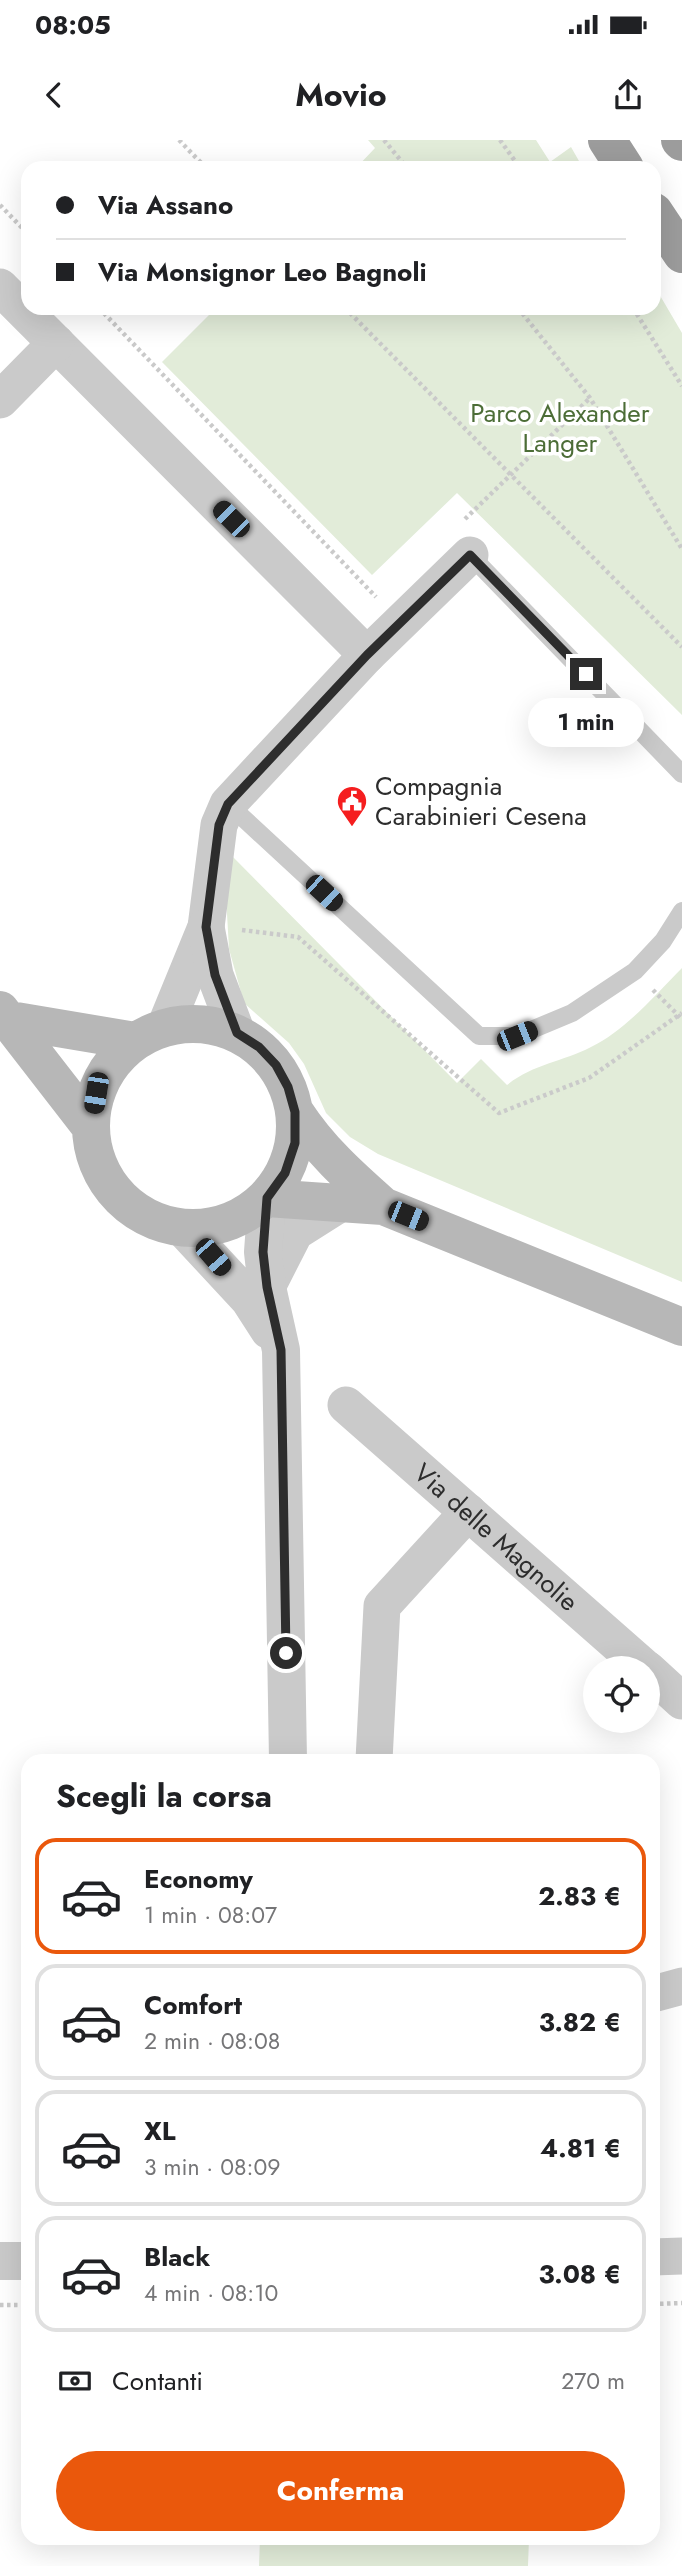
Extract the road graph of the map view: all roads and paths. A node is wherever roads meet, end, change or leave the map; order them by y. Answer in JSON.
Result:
{"nodes":[{"id":1,"x":179,"y":140,"type":"edge"},
{"id":2,"x":384,"y":140,"type":"edge"},
{"id":3,"x":500,"y":140,"type":"edge"},
{"id":4,"x":607,"y":140,"type":"edge"},
{"id":5,"x":199,"y":161,"type":"edge"},
{"id":6,"x":401,"y":161,"type":"edge"},
{"id":7,"x":515,"y":161,"type":"edge"},
{"id":8,"x":620,"y":161,"type":"edge"},
{"id":9,"x":0,"y":205,"type":"edge"},
{"id":10,"x":661,"y":222,"type":"edge"},
{"id":11,"x":21,"y":227,"type":"edge"},
{"id":12,"x":682,"y":254,"type":"edge"},
{"id":13,"x":0,"y":287,"type":"edge"},
{"id":14,"x":21,"y":308,"type":"edge"},
{"id":15,"x":28,"y":315,"type":"edge"},
{"id":16,"x":106,"y":315,"type":"edge"},
{"id":17,"x":352,"y":315,"type":"edge"},
{"id":18,"x":524,"y":315,"type":"edge"},
{"id":19,"x":637,"y":315,"type":"edge"},
{"id":20,"x":56,"y":343,"type":"junction"},
{"id":21,"x":682,"y":386,"type":"edge"},
{"id":22,"x":590,"y":398,"type":"junction"},
{"id":23,"x":0,"y":400,"type":"edge"},
{"id":24,"x":510,"y":475,"type":"junction"},
{"id":25,"x":465,"y":539,"type":"junction"},
{"id":26,"x":682,"y":549,"type":"edge"},
{"id":27,"x":381,"y":602,"type":"dead end"},
{"id":28,"x":682,"y":647,"type":"edge"},
{"id":29,"x":367,"y":655,"type":"junction"},
{"id":30,"x":682,"y":774,"type":"edge"},
{"id":31,"x":228,"y":804,"type":"junction"},
{"id":32,"x":682,"y":911,"type":"edge"},
{"id":33,"x":206,"y":927,"type":"junction"},
{"id":34,"x":635,"y":971,"type":"junction"},
{"id":35,"x":5,"y":1015,"type":"edge"},
{"id":36,"x":682,"y":1019,"type":"edge"},
{"id":37,"x":237,"y":1033,"type":"junction"},
{"id":38,"x":150,"y":1034,"type":"junction"},
{"id":39,"x":295,"y":1112,"type":"junction"},
{"id":40,"x":90,"y":1126,"type":"junction"},
{"id":41,"x":267,"y":1198,"type":"junction"},
{"id":42,"x":344,"y":1201,"type":"junction"},
{"id":43,"x":383,"y":1206,"type":"junction"},
{"id":44,"x":184,"y":1229,"type":"junction"},
{"id":45,"x":267,"y":1287,"type":"junction"},
{"id":46,"x":682,"y":1327,"type":"edge"},
{"id":47,"x":281,"y":1350,"type":"junction"},
{"id":48,"x":346,"y":1405,"type":"dead end"},
{"id":49,"x":468,"y":1512,"type":"junction"},
{"id":50,"x":631,"y":1656,"type":"edge"},
{"id":51,"x":660,"y":1681,"type":"edge"},
{"id":52,"x":682,"y":1701,"type":"edge"},
{"id":53,"x":288,"y":1754,"type":"edge"},
{"id":54,"x":374,"y":1754,"type":"edge"},
{"id":55,"x":682,"y":1986,"type":"edge"},
{"id":56,"x":660,"y":1992,"type":"edge"},
{"id":57,"x":682,"y":2256,"type":"edge"},
{"id":58,"x":660,"y":2257,"type":"edge"},
{"id":59,"x":0,"y":2261,"type":"edge"},
{"id":60,"x":21,"y":2261,"type":"edge"},
{"id":61,"x":682,"y":2303,"type":"edge"},
{"id":62,"x":660,"y":2304,"type":"edge"},
{"id":63,"x":0,"y":2305,"type":"edge"},
{"id":64,"x":21,"y":2305,"type":"edge"}],
"edges":[{"from":1,"to":5,"type":"path"},
{"from":2,"to":6,"type":"path"},
{"from":3,"to":7,"type":"path"},
{"from":4,"to":8,"type":"highway"},
{"from":9,"to":11,"type":"path"},
{"from":10,"to":12,"type":"highway"},
{"from":13,"to":14,"type":"street"},
{"from":15,"to":20,"type":"street"},
{"from":16,"to":27,"type":"path"},
{"from":17,"to":24,"type":"path"},
{"from":18,"to":22,"type":"path"},
{"from":19,"to":21,"type":"path"},
{"from":20,"to":23,"type":"street"},
{"from":20,"to":29,"type":"street"},
{"from":22,"to":24,"type":"path"},
{"from":22,"to":26,"type":"path"},
{"from":24,"to":25,"type":"path"},
{"from":24,"to":28,"type":"path"},
{"from":25,"to":29,"type":"street"},
{"from":25,"to":30,"type":"lane"},
{"from":29,"to":31,"type":"street"},
{"from":31,"to":33,"type":"street"},
{"from":31,"to":34,"type":"lane"},
{"from":32,"to":34,"type":"lane"},
{"from":33,"to":37,"type":"street"},
{"from":33,"to":38,"type":"street"},
{"from":34,"to":36,"type":"path"},
{"from":35,"to":38,"type":"main road"},
{"from":35,"to":40,"type":"main road"},
{"from":37,"to":38,"type":"main road"},
{"from":37,"to":39,"type":"main road"},
{"from":38,"to":40,"type":"main road"},
{"from":39,"to":41,"type":"main road"},
{"from":39,"to":43,"type":"main road"},
{"from":40,"to":44,"type":"main road"},
{"from":41,"to":42,"type":"main road"},
{"from":41,"to":44,"type":"main road"},
{"from":41,"to":45,"type":"street"},
{"from":42,"to":43,"type":"main road"},
{"from":42,"to":45,"type":"street"},
{"from":43,"to":46,"type":"main road"},
{"from":44,"to":47,"type":"street"},
{"from":45,"to":47,"type":"street"},
{"from":47,"to":53,"type":"street"},
{"from":48,"to":49,"type":"street","name":"Via delle Magnolie"},
{"from":49,"to":50,"type":"street","name":"Via delle Magnolie"},
{"from":49,"to":54,"type":"street"},
{"from":51,"to":52,"type":"street","name":"Via delle Magnolie"},
{"from":55,"to":56,"type":"street"},
{"from":57,"to":58,"type":"street"},
{"from":59,"to":60,"type":"street"},
{"from":61,"to":62,"type":"path"},
{"from":63,"to":64,"type":"path"}]}
